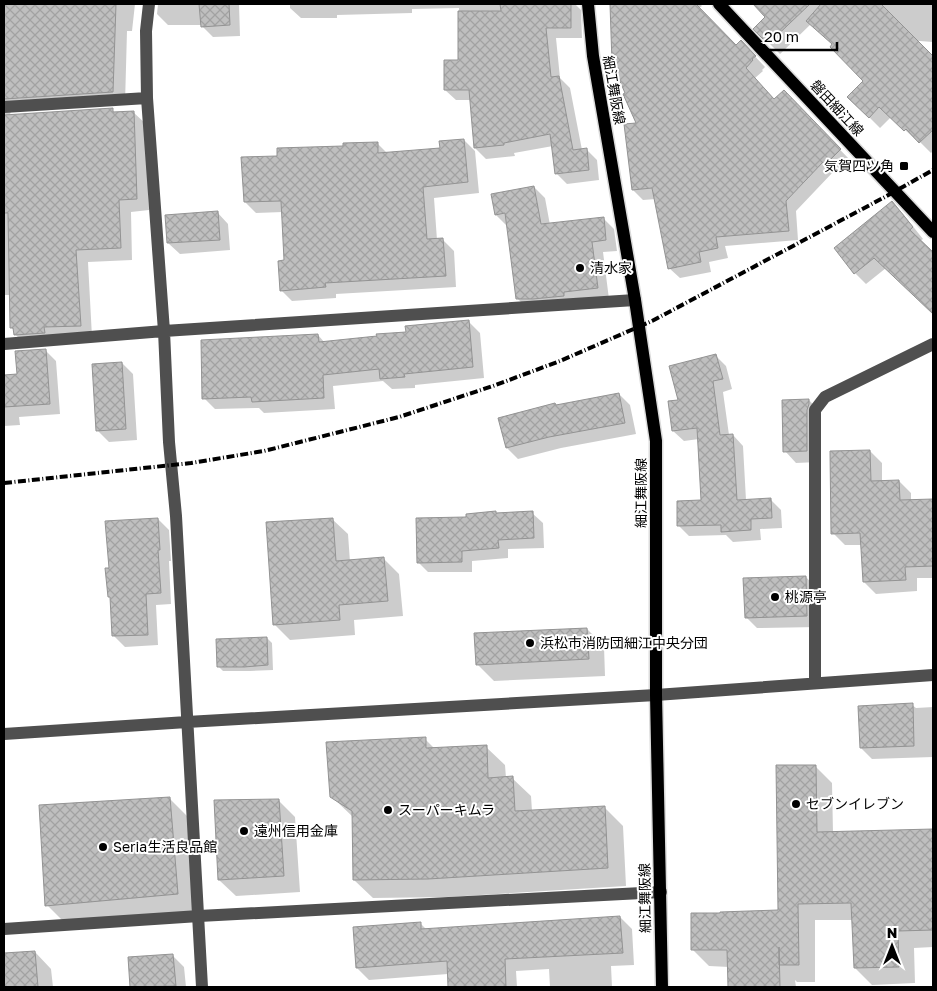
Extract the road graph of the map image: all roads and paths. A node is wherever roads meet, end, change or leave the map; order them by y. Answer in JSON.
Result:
{"nodes":[{"id":1,"x":149,"y":4,"type":"edge"},
{"id":2,"x":588,"y":4,"type":"edge"},
{"id":3,"x":719,"y":4,"type":"edge"},
{"id":4,"x":147,"y":98,"type":"junction"},
{"id":5,"x":4,"y":106,"type":"edge"},
{"id":6,"x":933,"y":232,"type":"edge"},
{"id":7,"x":635,"y":300,"type":"junction"},
{"id":8,"x":164,"y":331,"type":"junction"},
{"id":9,"x":4,"y":344,"type":"edge"},
{"id":10,"x":933,"y":344,"type":"edge"},
{"id":11,"x":933,"y":675,"type":"edge"},
{"id":12,"x":815,"y":683,"type":"junction"},
{"id":13,"x":656,"y":695,"type":"junction"},
{"id":14,"x":187,"y":722,"type":"junction"},
{"id":15,"x":4,"y":734,"type":"edge"},
{"id":16,"x":661,"y":892,"type":"junction"},
{"id":17,"x":199,"y":916,"type":"junction"},
{"id":18,"x":4,"y":929,"type":"edge"},
{"id":19,"x":202,"y":987,"type":"edge"},
{"id":20,"x":662,"y":987,"type":"edge"}],
"edges":[{"from":1,"to":4,"type":"street"},
{"from":2,"to":7,"type":"main road","name":"細江舞阪線"},
{"from":3,"to":6,"type":"main road","name":"磐田細江線"},
{"from":4,"to":5,"type":"street"},
{"from":4,"to":8,"type":"street"},
{"from":7,"to":8,"type":"street"},
{"from":7,"to":13,"type":"main road","name":"細江舞阪線"},
{"from":8,"to":9,"type":"street"},
{"from":8,"to":14,"type":"street"},
{"from":10,"to":12,"type":"street"},
{"from":11,"to":12,"type":"street"},
{"from":12,"to":13,"type":"street"},
{"from":13,"to":14,"type":"street"},
{"from":13,"to":16,"type":"main road","name":"細江舞阪線"},
{"from":14,"to":15,"type":"street"},
{"from":14,"to":17,"type":"street"},
{"from":16,"to":17,"type":"street"},
{"from":16,"to":20,"type":"main road","name":"細江舞阪線"},
{"from":17,"to":18,"type":"street"},
{"from":17,"to":19,"type":"street"}]}
